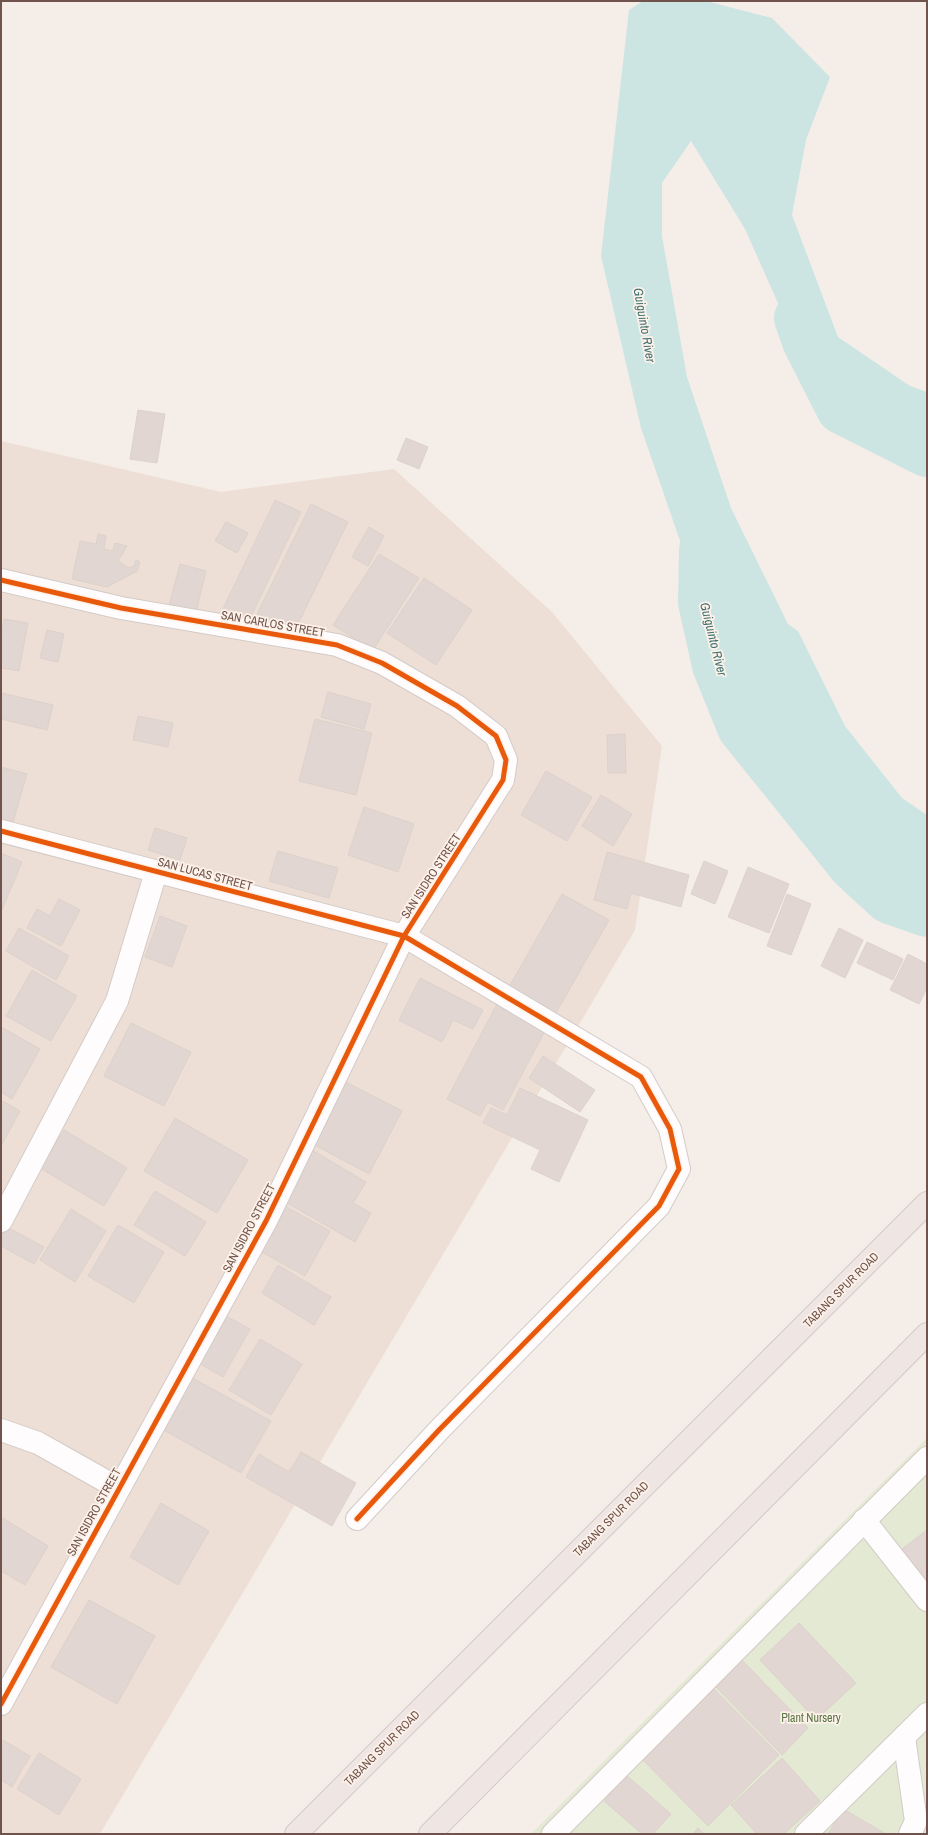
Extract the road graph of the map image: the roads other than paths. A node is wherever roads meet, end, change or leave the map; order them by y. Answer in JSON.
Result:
{"nodes":[{"id":1,"x":1,"y":580,"type":"edge"},
{"id":2,"x":506,"y":760,"type":"joint"},
{"id":3,"x":1,"y":831,"type":"edge"},
{"id":4,"x":156,"y":872,"type":"junction"},
{"id":5,"x":404,"y":936,"type":"junction"},
{"id":6,"x":927,"y":1203,"type":"edge"},
{"id":7,"x":1,"y":1221,"type":"edge"},
{"id":8,"x":927,"y":1334,"type":"edge"},
{"id":9,"x":1,"y":1430,"type":"edge"},
{"id":10,"x":927,"y":1458,"type":"edge"},
{"id":11,"x":118,"y":1488,"type":"junction"},
{"id":12,"x":357,"y":1519,"type":"dead end"},
{"id":13,"x":864,"y":1520,"type":"junction"},
{"id":14,"x":927,"y":1600,"type":"edge"},
{"id":15,"x":1,"y":1704,"type":"edge"},
{"id":16,"x":927,"y":1714,"type":"edge"},
{"id":17,"x":904,"y":1737,"type":"junction"},
{"id":18,"x":296,"y":1834,"type":"edge"},
{"id":19,"x":430,"y":1834,"type":"edge"},
{"id":20,"x":553,"y":1834,"type":"edge"},
{"id":21,"x":806,"y":1834,"type":"edge"},
{"id":22,"x":910,"y":1834,"type":"edge"}],
"edges":[{"from":1,"to":2,"type":"street","name":"SAN CARLOS STREET"},
{"from":2,"to":5,"type":"street","name":"SAN ISIDRO STREET"},
{"from":3,"to":4,"type":"street","name":"SAN LUCAS STREET"},
{"from":4,"to":5,"type":"street","name":"SAN LUCAS STREET"},
{"from":4,"to":7,"type":"street"},
{"from":5,"to":11,"type":"street","name":"SAN ISIDRO STREET"},
{"from":5,"to":12,"type":"street","name":"SAN LUCAS STREET"},
{"from":6,"to":18,"type":"highway","name":"TABANG SPUR ROAD"},
{"from":8,"to":19,"type":"highway"},
{"from":9,"to":11,"type":"street"},
{"from":10,"to":13,"type":"street"},
{"from":11,"to":15,"type":"street","name":"SAN ISIDRO STREET"},
{"from":13,"to":14,"type":"street"},
{"from":13,"to":20,"type":"street"},
{"from":16,"to":17,"type":"street"},
{"from":17,"to":21,"type":"street"},
{"from":17,"to":22,"type":"street"}]}
